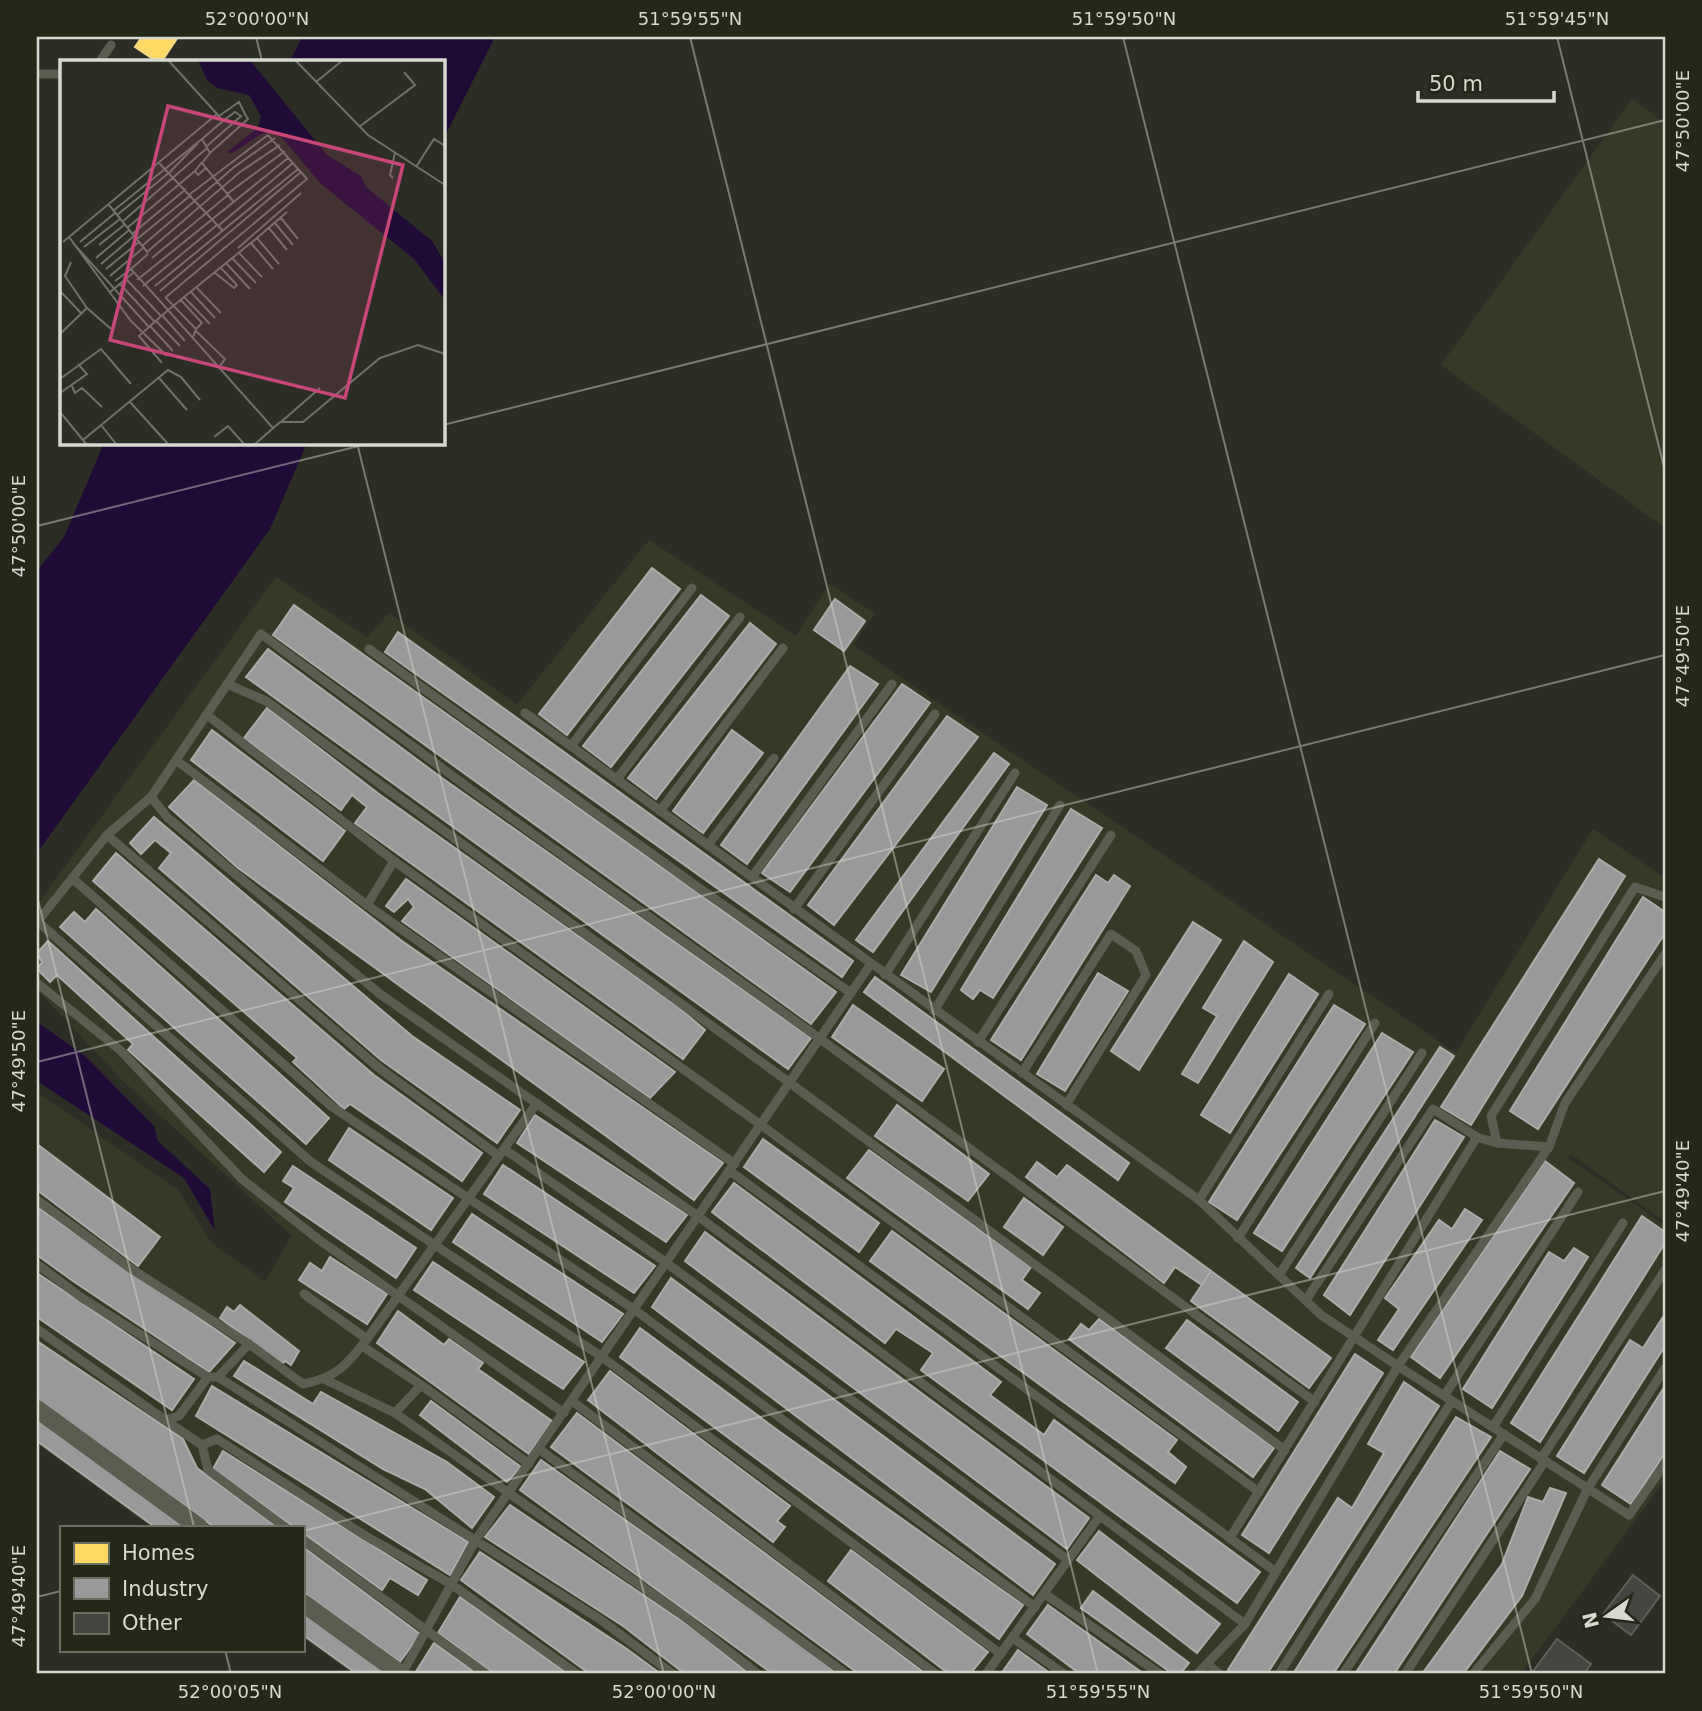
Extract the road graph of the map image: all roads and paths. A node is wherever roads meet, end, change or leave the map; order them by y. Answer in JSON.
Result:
{"nodes":[{"id":1,"x":111,"y":45,"type":"dead end"},
{"id":2,"x":101,"y":60,"type":"edge"},
{"id":3,"x":37,"y":74,"type":"edge"},
{"id":4,"x":60,"y":74,"type":"edge"},
{"id":5,"x":692,"y":589,"type":"dead end"},
{"id":6,"x":740,"y":617,"type":"dead end"},
{"id":7,"x":783,"y":648,"type":"dead end"},
{"id":8,"x":369,"y":649,"type":"dead end"},
{"id":9,"x":227,"y":684,"type":"junction"},
{"id":10,"x":892,"y":684,"type":"dead end"},
{"id":11,"x":525,"y":713,"type":"dead end"},
{"id":12,"x":934,"y":714,"type":"dead end"},
{"id":13,"x":207,"y":715,"type":"junction"},
{"id":14,"x":571,"y":746,"type":"junction"},
{"id":15,"x":774,"y":758,"type":"dead end"},
{"id":16,"x":176,"y":760,"type":"junction"},
{"id":17,"x":1014,"y":773,"type":"dead end"},
{"id":18,"x":617,"y":779,"type":"junction"},
{"id":19,"x":151,"y":797,"type":"junction"},
{"id":20,"x":1060,"y":805,"type":"dead end"},
{"id":21,"x":660,"y":811,"type":"junction"},
{"id":22,"x":107,"y":835,"type":"junction"},
{"id":23,"x":1111,"y":835,"type":"dead end"},
{"id":24,"x":708,"y":845,"type":"junction"},
{"id":25,"x":394,"y":862,"type":"junction"},
{"id":26,"x":752,"y":877,"type":"junction"},
{"id":27,"x":72,"y":878,"type":"junction"},
{"id":28,"x":1665,"y":897,"type":"edge"},
{"id":29,"x":367,"y":905,"type":"junction"},
{"id":30,"x":794,"y":909,"type":"junction"},
{"id":31,"x":37,"y":921,"type":"edge"},
{"id":32,"x":1665,"y":954,"type":"edge"},
{"id":33,"x":870,"y":965,"type":"junction"},
{"id":34,"x":885,"y":975,"type":"junction"},
{"id":35,"x":37,"y":983,"type":"edge"},
{"id":36,"x":851,"y":993,"type":"junction"},
{"id":37,"x":1329,"y":994,"type":"dead end"},
{"id":38,"x":934,"y":1011,"type":"junction"},
{"id":39,"x":1375,"y":1023,"type":"dead end"},
{"id":40,"x":819,"y":1038,"type":"junction"},
{"id":41,"x":978,"y":1042,"type":"junction"},
{"id":42,"x":1422,"y":1053,"type":"dead end"},
{"id":43,"x":1022,"y":1073,"type":"junction"},
{"id":44,"x":790,"y":1083,"type":"junction"},
{"id":45,"x":537,"y":1103,"type":"junction"},
{"id":46,"x":1066,"y":1105,"type":"junction"},
{"id":47,"x":761,"y":1125,"type":"junction"},
{"id":48,"x":1477,"y":1137,"type":"junction"},
{"id":49,"x":1497,"y":1143,"type":"junction"},
{"id":50,"x":1549,"y":1147,"type":"junction"},
{"id":51,"x":501,"y":1152,"type":"junction"},
{"id":52,"x":733,"y":1168,"type":"junction"},
{"id":53,"x":1578,"y":1192,"type":"dead end"},
{"id":54,"x":469,"y":1198,"type":"junction"},
{"id":55,"x":37,"y":1200,"type":"edge"},
{"id":56,"x":1199,"y":1200,"type":"junction"},
{"id":57,"x":699,"y":1217,"type":"junction"},
{"id":58,"x":1623,"y":1223,"type":"dead end"},
{"id":59,"x":1238,"y":1238,"type":"junction"},
{"id":60,"x":434,"y":1246,"type":"junction"},
{"id":61,"x":37,"y":1264,"type":"edge"},
{"id":62,"x":667,"y":1264,"type":"junction"},
{"id":63,"x":1665,"y":1270,"type":"edge"},
{"id":64,"x":1279,"y":1275,"type":"junction"},
{"id":65,"x":304,"y":1293,"type":"dead end"},
{"id":66,"x":398,"y":1296,"type":"junction"},
{"id":67,"x":1306,"y":1300,"type":"junction"},
{"id":68,"x":635,"y":1310,"type":"junction"},
{"id":69,"x":37,"y":1329,"type":"edge"},
{"id":70,"x":1355,"y":1337,"type":"junction"},
{"id":71,"x":365,"y":1343,"type":"junction"},
{"id":72,"x":249,"y":1344,"type":"junction"},
{"id":73,"x":602,"y":1357,"type":"junction"},
{"id":74,"x":1398,"y":1366,"type":"junction"},
{"id":75,"x":1665,"y":1368,"type":"edge"},
{"id":76,"x":213,"y":1377,"type":"junction"},
{"id":77,"x":327,"y":1380,"type":"junction"},
{"id":78,"x":421,"y":1385,"type":"junction"},
{"id":79,"x":1448,"y":1399,"type":"junction"},
{"id":80,"x":572,"y":1402,"type":"junction"},
{"id":81,"x":1315,"y":1402,"type":"junction"},
{"id":82,"x":37,"y":1409,"type":"edge"},
{"id":83,"x":395,"y":1413,"type":"junction"},
{"id":84,"x":564,"y":1413,"type":"junction"},
{"id":85,"x":165,"y":1420,"type":"junction"},
{"id":86,"x":1493,"y":1427,"type":"junction"},
{"id":87,"x":1504,"y":1434,"type":"junction"},
{"id":88,"x":202,"y":1445,"type":"junction"},
{"id":89,"x":540,"y":1449,"type":"junction"},
{"id":90,"x":1285,"y":1450,"type":"junction"},
{"id":91,"x":1543,"y":1460,"type":"junction"},
{"id":92,"x":529,"y":1464,"type":"junction"},
{"id":93,"x":1665,"y":1464,"type":"edge"},
{"id":94,"x":1588,"y":1488,"type":"junction"},
{"id":95,"x":1259,"y":1492,"type":"junction"},
{"id":96,"x":508,"y":1494,"type":"junction"},
{"id":97,"x":1099,"y":1517,"type":"junction"},
{"id":98,"x":198,"y":1526,"type":"edge"},
{"id":99,"x":284,"y":1526,"type":"edge"},
{"id":100,"x":1230,"y":1538,"type":"junction"},
{"id":101,"x":304,"y":1541,"type":"edge"},
{"id":102,"x":475,"y":1541,"type":"junction"},
{"id":103,"x":1068,"y":1560,"type":"junction"},
{"id":104,"x":1276,"y":1572,"type":"junction"},
{"id":105,"x":451,"y":1584,"type":"junction"},
{"id":106,"x":1045,"y":1594,"type":"junction"},
{"id":107,"x":304,"y":1604,"type":"edge"},
{"id":108,"x":1035,"y":1607,"type":"junction"},
{"id":109,"x":1245,"y":1624,"type":"junction"},
{"id":110,"x":428,"y":1632,"type":"junction"},
{"id":111,"x":1013,"y":1638,"type":"junction"},
{"id":112,"x":1001,"y":1654,"type":"junction"},
{"id":113,"x":1207,"y":1664,"type":"junction"},
{"id":114,"x":401,"y":1674,"type":"edge"},
{"id":115,"x":486,"y":1674,"type":"edge"},
{"id":116,"x":577,"y":1674,"type":"edge"},
{"id":117,"x":673,"y":1674,"type":"edge"},
{"id":118,"x":758,"y":1674,"type":"edge"},
{"id":119,"x":846,"y":1674,"type":"edge"},
{"id":120,"x":936,"y":1674,"type":"edge"},
{"id":121,"x":986,"y":1674,"type":"edge"},
{"id":122,"x":1064,"y":1674,"type":"edge"},
{"id":123,"x":1160,"y":1674,"type":"edge"},
{"id":124,"x":1196,"y":1674,"type":"edge"},
{"id":125,"x":1220,"y":1674,"type":"edge"},
{"id":126,"x":1279,"y":1674,"type":"edge"},
{"id":127,"x":1343,"y":1674,"type":"edge"},
{"id":128,"x":1405,"y":1674,"type":"edge"},
{"id":129,"x":1473,"y":1674,"type":"edge"}],
"edges":[{"from":1,"to":2,"type":"lane"},
{"from":3,"to":4,"type":"lane"},
{"from":5,"to":14,"type":"lane"},
{"from":6,"to":18,"type":"lane"},
{"from":7,"to":21,"type":"lane"},
{"from":8,"to":36,"type":"lane"},
{"from":9,"to":13,"type":"lane"},
{"from":9,"to":40,"type":"lane"},
{"from":9,"to":44,"type":"lane"},
{"from":10,"to":26,"type":"lane"},
{"from":11,"to":14,"type":"lane"},
{"from":12,"to":30,"type":"lane"},
{"from":13,"to":16,"type":"lane"},
{"from":13,"to":25,"type":"lane"},
{"from":14,"to":18,"type":"lane"},
{"from":15,"to":24,"type":"lane"},
{"from":16,"to":19,"type":"lane"},
{"from":16,"to":29,"type":"lane"},
{"from":17,"to":34,"type":"lane"},
{"from":18,"to":21,"type":"lane"},
{"from":19,"to":22,"type":"lane"},
{"from":19,"to":45,"type":"lane"},
{"from":20,"to":38,"type":"lane"},
{"from":21,"to":24,"type":"lane"},
{"from":22,"to":27,"type":"lane"},
{"from":22,"to":51,"type":"lane"},
{"from":23,"to":41,"type":"lane"},
{"from":24,"to":26,"type":"lane"},
{"from":25,"to":29,"type":"lane"},
{"from":25,"to":47,"type":"lane"},
{"from":26,"to":30,"type":"lane"},
{"from":27,"to":31,"type":"lane"},
{"from":27,"to":54,"type":"lane"},
{"from":28,"to":49,"type":"lane"},
{"from":29,"to":52,"type":"lane"},
{"from":30,"to":33,"type":"lane"},
{"from":31,"to":60,"type":"lane"},
{"from":32,"to":50,"type":"lane"},
{"from":33,"to":34,"type":"lane"},
{"from":33,"to":36,"type":"lane"},
{"from":34,"to":38,"type":"lane"},
{"from":35,"to":66,"type":"lane"},
{"from":36,"to":40,"type":"lane"},
{"from":37,"to":56,"type":"lane"},
{"from":38,"to":41,"type":"lane"},
{"from":39,"to":59,"type":"lane"},
{"from":40,"to":44,"type":"lane"},
{"from":40,"to":81,"type":"lane"},
{"from":41,"to":43,"type":"lane"},
{"from":42,"to":64,"type":"lane"},
{"from":43,"to":46,"type":"lane"},
{"from":43,"to":46,"type":"lane"},
{"from":44,"to":47,"type":"lane"},
{"from":44,"to":90,"type":"lane"},
{"from":45,"to":51,"type":"lane"},
{"from":45,"to":57,"type":"lane"},
{"from":46,"to":56,"type":"lane"},
{"from":47,"to":52,"type":"lane"},
{"from":47,"to":95,"type":"lane"},
{"from":48,"to":49,"type":"lane"},
{"from":48,"to":67,"type":"lane"},
{"from":48,"to":70,"type":"lane"},
{"from":49,"to":50,"type":"lane"},
{"from":50,"to":74,"type":"lane"},
{"from":51,"to":54,"type":"lane"},
{"from":51,"to":62,"type":"lane"},
{"from":52,"to":57,"type":"lane"},
{"from":52,"to":100,"type":"lane"},
{"from":53,"to":79,"type":"lane"},
{"from":54,"to":60,"type":"lane"},
{"from":54,"to":68,"type":"lane"},
{"from":55,"to":72,"type":"lane"},
{"from":56,"to":59,"type":"lane"},
{"from":57,"to":62,"type":"lane"},
{"from":57,"to":97,"type":"lane"},
{"from":58,"to":86,"type":"lane"},
{"from":59,"to":64,"type":"lane"},
{"from":60,"to":66,"type":"lane"},
{"from":60,"to":73,"type":"lane"},
{"from":61,"to":76,"type":"lane"},
{"from":62,"to":68,"type":"lane"},
{"from":62,"to":103,"type":"lane"},
{"from":63,"to":91,"type":"lane"},
{"from":64,"to":67,"type":"lane"},
{"from":65,"to":71,"type":"lane"},
{"from":66,"to":71,"type":"lane"},
{"from":66,"to":84,"type":"lane"},
{"from":67,"to":70,"type":"lane"},
{"from":68,"to":73,"type":"lane"},
{"from":68,"to":108,"type":"lane"},
{"from":69,"to":85,"type":"lane"},
{"from":70,"to":74,"type":"lane"},
{"from":70,"to":81,"type":"lane"},
{"from":71,"to":77,"type":"lane"},
{"from":71,"to":78,"type":"lane"},
{"from":72,"to":76,"type":"lane"},
{"from":72,"to":77,"type":"lane"},
{"from":73,"to":80,"type":"lane"},
{"from":73,"to":112,"type":"lane"},
{"from":74,"to":79,"type":"lane"},
{"from":74,"to":104,"type":"lane"},
{"from":75,"to":94,"type":"lane"},
{"from":76,"to":85,"type":"lane"},
{"from":76,"to":102,"type":"lane"},
{"from":77,"to":83,"type":"lane"},
{"from":78,"to":83,"type":"lane"},
{"from":78,"to":92,"type":"lane"},
{"from":79,"to":86,"type":"lane"},
{"from":79,"to":126,"type":"lane"},
{"from":80,"to":84,"type":"lane"},
{"from":80,"to":120,"type":"lane"},
{"from":81,"to":90,"type":"lane"},
{"from":82,"to":98,"type":"street"},
{"from":83,"to":96,"type":"lane"},
{"from":84,"to":89,"type":"lane"},
{"from":85,"to":88,"type":"lane"},
{"from":86,"to":87,"type":"lane"},
{"from":87,"to":91,"type":"lane"},
{"from":87,"to":127,"type":"lane"},
{"from":88,"to":99,"type":"lane"},
{"from":88,"to":105,"type":"lane"},
{"from":89,"to":92,"type":"lane"},
{"from":89,"to":119,"type":"lane"},
{"from":90,"to":95,"type":"lane"},
{"from":91,"to":94,"type":"lane"},
{"from":91,"to":128,"type":"lane"},
{"from":92,"to":96,"type":"lane"},
{"from":93,"to":94,"type":"lane"},
{"from":94,"to":129,"type":"lane"},
{"from":95,"to":100,"type":"lane"},
{"from":96,"to":102,"type":"lane"},
{"from":96,"to":118,"type":"lane"},
{"from":97,"to":103,"type":"lane"},
{"from":97,"to":109,"type":"lane"},
{"from":100,"to":104,"type":"lane"},
{"from":101,"to":110,"type":"lane"},
{"from":102,"to":105,"type":"lane"},
{"from":102,"to":117,"type":"lane"},
{"from":103,"to":106,"type":"lane"},
{"from":104,"to":109,"type":"lane"},
{"from":105,"to":110,"type":"lane"},
{"from":105,"to":116,"type":"lane"},
{"from":106,"to":108,"type":"lane"},
{"from":106,"to":123,"type":"lane"},
{"from":107,"to":114,"type":"street"},
{"from":108,"to":111,"type":"lane"},
{"from":109,"to":113,"type":"lane"},
{"from":110,"to":114,"type":"lane"},
{"from":110,"to":115,"type":"lane"},
{"from":111,"to":112,"type":"lane"},
{"from":111,"to":122,"type":"lane"},
{"from":112,"to":121,"type":"lane"},
{"from":113,"to":124,"type":"lane"},
{"from":113,"to":125,"type":"lane"}]}
